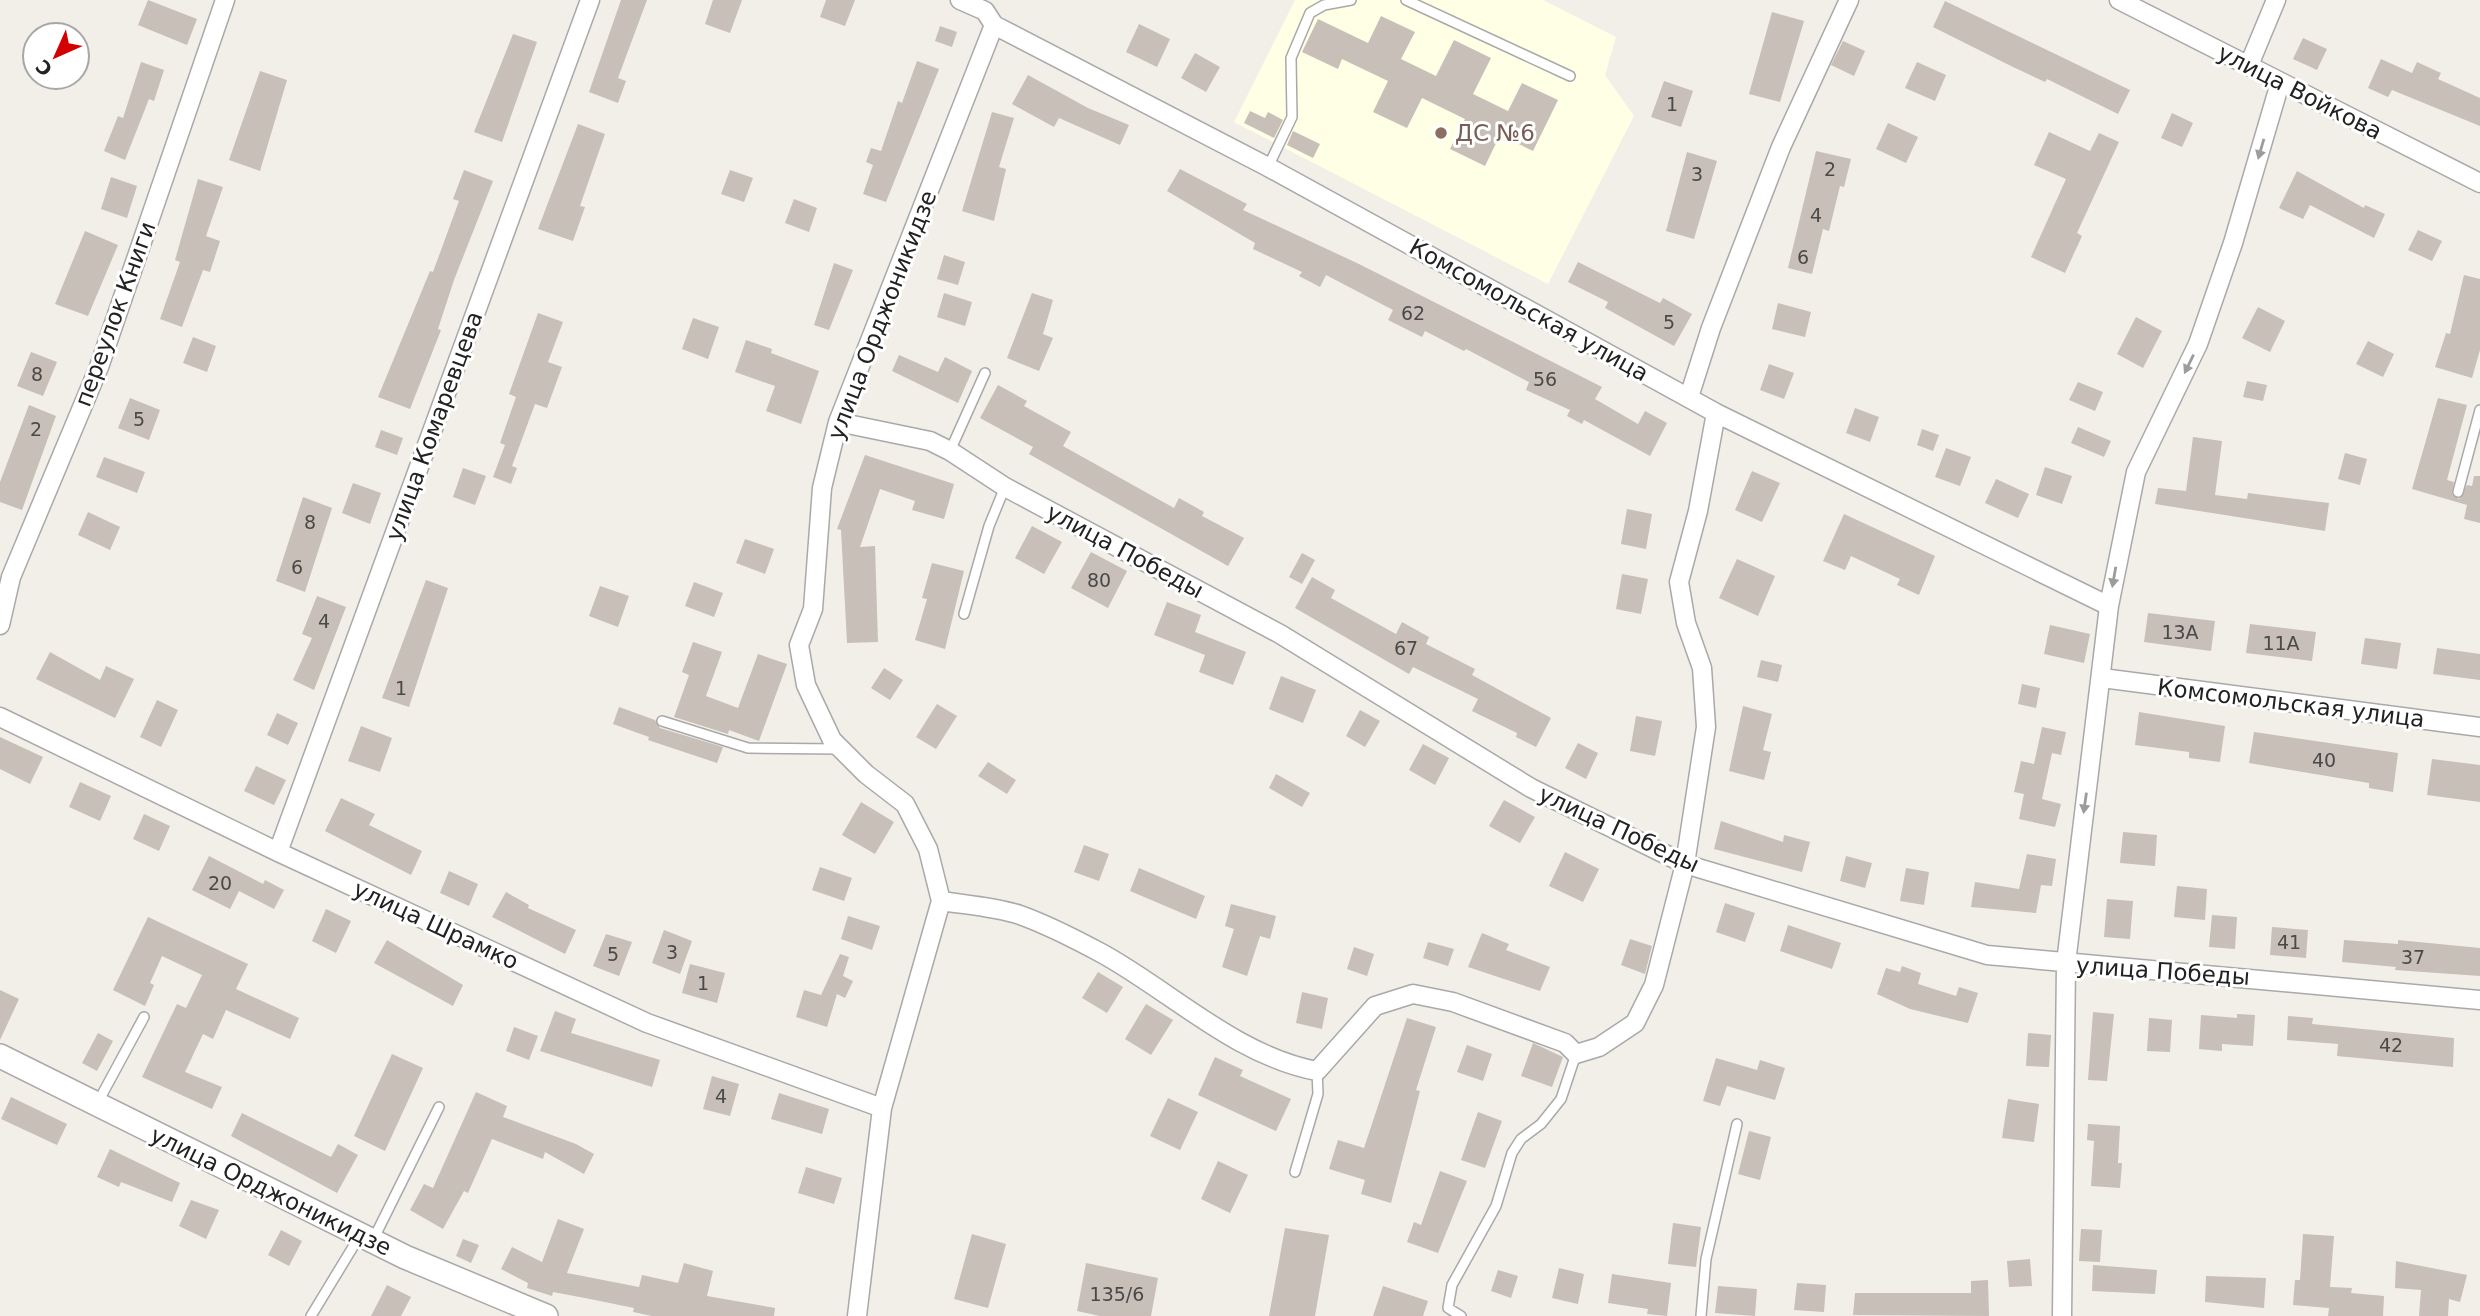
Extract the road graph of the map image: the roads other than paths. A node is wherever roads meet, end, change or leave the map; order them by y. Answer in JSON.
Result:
{"nodes":[{"id":1,"x":225,"y":0,"type":"edge"},
{"id":2,"x":590,"y":0,"type":"edge"},
{"id":3,"x":960,"y":0,"type":"edge"},
{"id":4,"x":1351,"y":0,"type":"edge"},
{"id":5,"x":1406,"y":0,"type":"edge"},
{"id":6,"x":1849,"y":0,"type":"edge"},
{"id":7,"x":2119,"y":0,"type":"edge"},
{"id":8,"x":2276,"y":0,"type":"edge"},
{"id":9,"x":989,"y":12,"type":"edge"},
{"id":10,"x":2249,"y":65,"type":"junction"},
{"id":11,"x":1570,"y":76,"type":"dead end"},
{"id":12,"x":2280,"y":83,"type":"junction"},
{"id":13,"x":1268,"y":167,"type":"junction"},
{"id":14,"x":2480,"y":183,"type":"edge"},
{"id":15,"x":985,"y":373,"type":"dead end"},
{"id":16,"x":1689,"y":397,"type":"junction"},
{"id":17,"x":2480,"y":410,"type":"edge"},
{"id":18,"x":1716,"y":413,"type":"junction"},
{"id":19,"x":838,"y":422,"type":"junction"},
{"id":20,"x":950,"y":451,"type":"junction"},
{"id":21,"x":1005,"y":487,"type":"junction"},
{"id":22,"x":2458,"y":492,"type":"dead end"},
{"id":23,"x":2109,"y":606,"type":"junction"},
{"id":24,"x":964,"y":614,"type":"dead end"},
{"id":25,"x":0,"y":625,"type":"edge"},
{"id":26,"x":2102,"y":678,"type":"junction"},
{"id":27,"x":0,"y":717,"type":"edge"},
{"id":28,"x":662,"y":721,"type":"dead end"},
{"id":29,"x":2480,"y":727,"type":"edge"},
{"id":30,"x":841,"y":749,"type":"junction"},
{"id":31,"x":278,"y":852,"type":"junction"},
{"id":32,"x":1685,"y":864,"type":"junction"},
{"id":33,"x":941,"y":901,"type":"junction"},
{"id":34,"x":2066,"y":964,"type":"junction"},
{"id":35,"x":2480,"y":1000,"type":"edge"},
{"id":36,"x":144,"y":1017,"type":"dead end"},
{"id":37,"x":1576,"y":1054,"type":"junction"},
{"id":38,"x":0,"y":1056,"type":"edge"},
{"id":39,"x":1317,"y":1071,"type":"junction"},
{"id":40,"x":97,"y":1104,"type":"junction"},
{"id":41,"x":439,"y":1107,"type":"dead end"},
{"id":42,"x":882,"y":1108,"type":"junction"},
{"id":43,"x":1737,"y":1124,"type":"dead end"},
{"id":44,"x":1295,"y":1172,"type":"dead end"},
{"id":45,"x":366,"y":1238,"type":"junction"},
{"id":46,"x":311,"y":1316,"type":"edge"},
{"id":47,"x":546,"y":1316,"type":"edge"},
{"id":48,"x":857,"y":1316,"type":"edge"},
{"id":49,"x":1461,"y":1316,"type":"edge"},
{"id":50,"x":1701,"y":1316,"type":"edge"},
{"id":51,"x":2062,"y":1316,"type":"edge"}],
"edges":[{"from":1,"to":25,"type":"street","name":"переулок Книги"},
{"from":2,"to":31,"type":"street","name":"улица Комаревцева"},
{"from":3,"to":9,"type":"street","name":"Комсомольская улица"},
{"from":4,"to":13,"type":"lane"},
{"from":5,"to":11,"type":"lane"},
{"from":6,"to":16,"type":"street"},
{"from":7,"to":10,"type":"street","name":"улица Войкова"},
{"from":8,"to":10,"type":"street"},
{"from":9,"to":13,"type":"street","name":"Комсомольская улица"},
{"from":9,"to":19,"type":"street","name":"улица Орджоникидзе"},
{"from":10,"to":12,"type":"street","name":"улица Войкова"},
{"from":12,"to":14,"type":"street","name":"улица Войкова"},
{"from":12,"to":23,"type":"street","one_way":true},
{"from":13,"to":16,"type":"street","name":"Комсомольская улица"},
{"from":15,"to":20,"type":"lane"},
{"from":16,"to":18,"type":"street","name":"Комсомольская улица"},
{"from":17,"to":22,"type":"lane"},
{"from":18,"to":23,"type":"street","name":"Комсомольская улица"},
{"from":18,"to":32,"type":"street"},
{"from":19,"to":20,"type":"street","name":"улица Победы"},
{"from":19,"to":30,"type":"street","name":"улица Орджоникидзе"},
{"from":20,"to":21,"type":"street","name":"улица Победы"},
{"from":21,"to":24,"type":"lane"},
{"from":21,"to":32,"type":"street","name":"улица Победы"},
{"from":23,"to":26,"type":"street"},
{"from":26,"to":29,"type":"street","name":"Комсомольская улица"},
{"from":26,"to":34,"type":"street","one_way":true},
{"from":27,"to":31,"type":"street","name":"улица Шрамко"},
{"from":28,"to":30,"type":"lane"},
{"from":30,"to":33,"type":"street","name":"улица Орджоникидзе"},
{"from":31,"to":42,"type":"street","name":"улица Шрамко"},
{"from":32,"to":34,"type":"street","name":"улица Победы"},
{"from":32,"to":37,"type":"street"},
{"from":33,"to":39,"type":"street"},
{"from":33,"to":42,"type":"street"},
{"from":34,"to":35,"type":"street","name":"улица Победы"},
{"from":34,"to":51,"type":"street"},
{"from":36,"to":40,"type":"lane"},
{"from":37,"to":39,"type":"street"},
{"from":37,"to":49,"type":"lane"},
{"from":38,"to":40,"type":"street","name":"улица Орджоникидзе"},
{"from":39,"to":44,"type":"lane"},
{"from":40,"to":45,"type":"street","name":"улица Орджоникидзе"},
{"from":41,"to":45,"type":"lane"},
{"from":42,"to":48,"type":"street"},
{"from":43,"to":50,"type":"lane"},
{"from":45,"to":46,"type":"lane"},
{"from":45,"to":47,"type":"street","name":"улица Орджоникидзе"}]}
